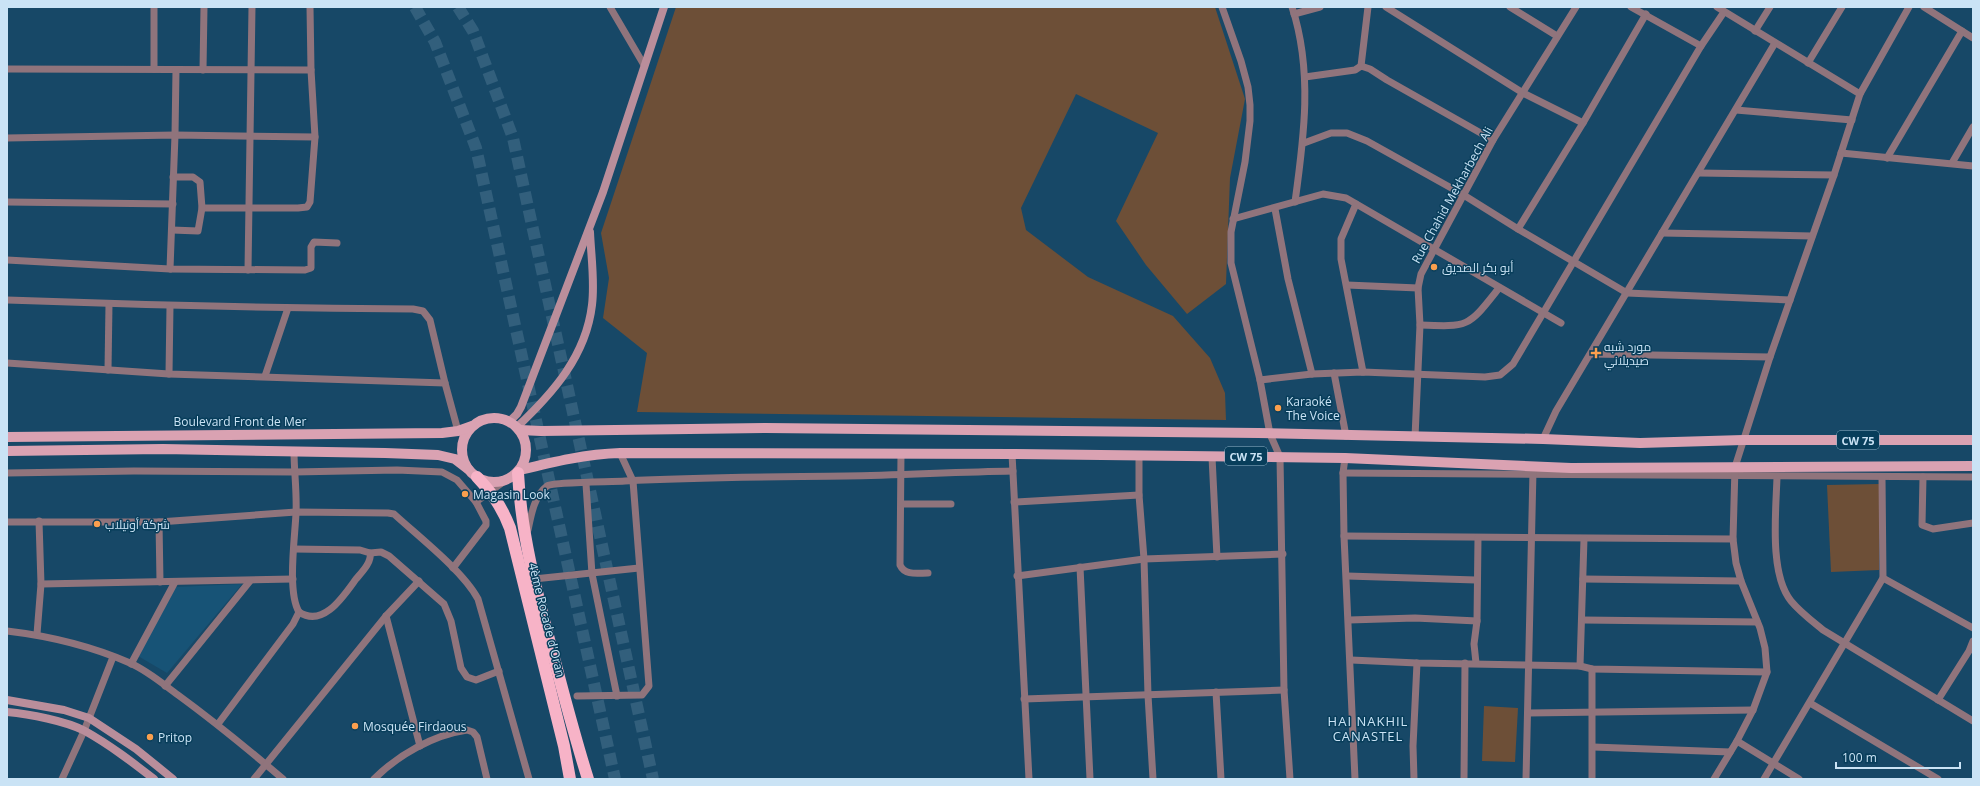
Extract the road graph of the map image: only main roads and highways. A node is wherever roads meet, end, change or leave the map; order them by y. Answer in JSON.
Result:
{"nodes":[{"id":1,"x":664,"y":7,"type":"edge"},
{"id":2,"x":590,"y":229,"type":"junction"},
{"id":3,"x":472,"y":426,"type":"junction"},
{"id":4,"x":516,"y":426,"type":"junction"},
{"id":5,"x":7,"y":437,"type":"edge"},
{"id":6,"x":1973,"y":440,"type":"edge"},
{"id":7,"x":7,"y":451,"type":"edge"},
{"id":8,"x":1973,"y":466,"type":"edge"},
{"id":9,"x":519,"y":472,"type":"junction"},
{"id":10,"x":472,"y":473,"type":"junction"},
{"id":11,"x":7,"y":700,"type":"edge"},
{"id":12,"x":7,"y":712,"type":"edge"},
{"id":13,"x":154,"y":779,"type":"edge"},
{"id":14,"x":173,"y":779,"type":"edge"},
{"id":15,"x":570,"y":779,"type":"edge"},
{"id":16,"x":588,"y":779,"type":"edge"}],
"edges":[{"from":1,"to":2,"type":"main road"},
{"from":2,"to":4,"type":"main road"},
{"from":2,"to":4,"type":"main road"},
{"from":3,"to":4,"type":"main road"},
{"from":3,"to":5,"type":"main road","name":"Boulevard Front de Mer"},
{"from":3,"to":10,"type":"main road"},
{"from":4,"to":6,"type":"main road","number":"CW 75"},
{"from":4,"to":9,"type":"main road"},
{"from":7,"to":10,"type":"main road"},
{"from":8,"to":9,"type":"main road","number":"CW 75"},
{"from":9,"to":10,"type":"main road"},
{"from":9,"to":16,"type":"highway","name":"4ème Rocade d'Oran"},
{"from":10,"to":15,"type":"highway","name":"4ème Rocade d'Oran"},
{"from":11,"to":14,"type":"main road"},
{"from":12,"to":13,"type":"main road"}]}
